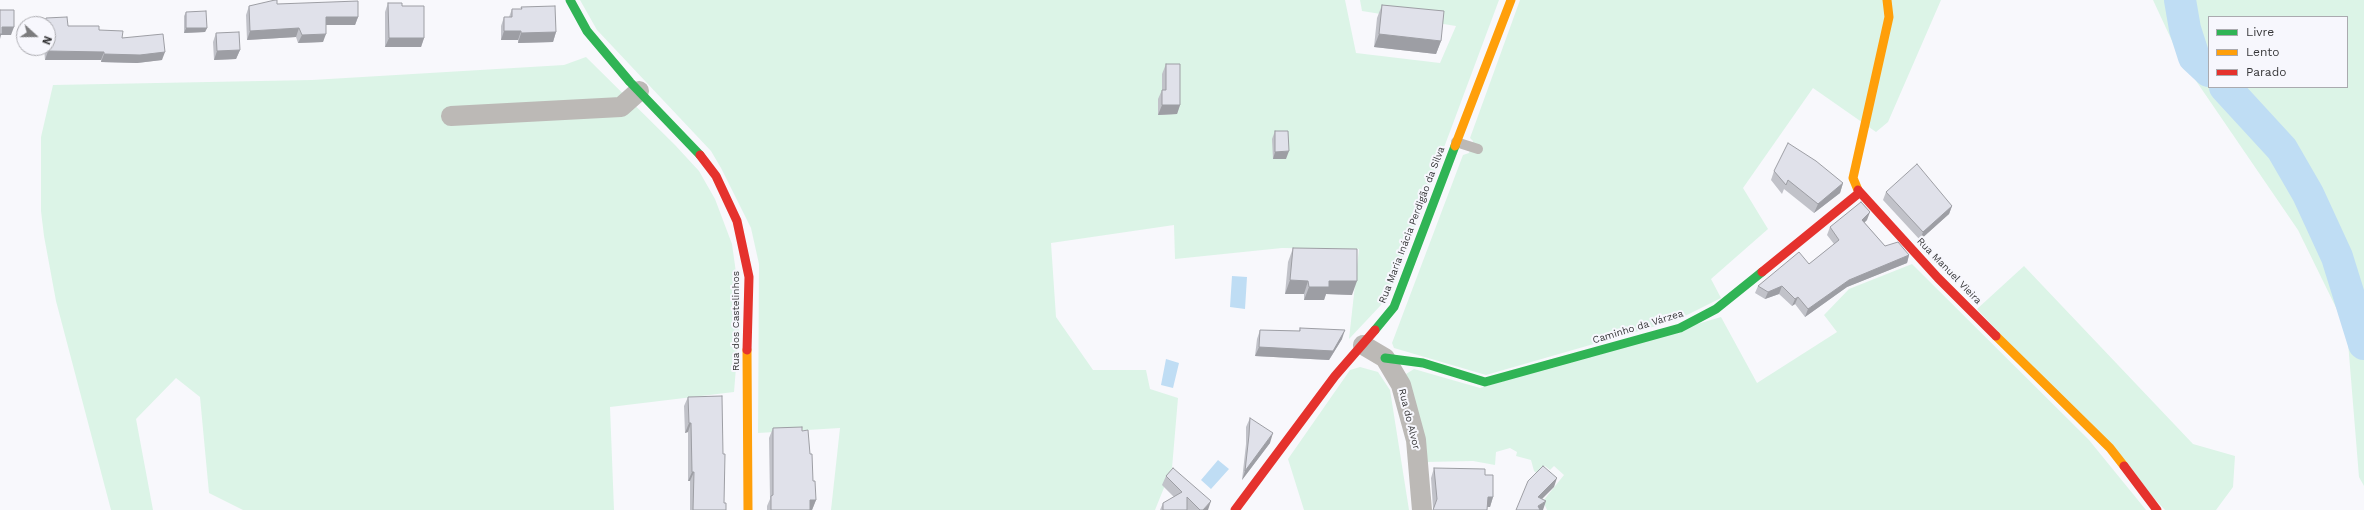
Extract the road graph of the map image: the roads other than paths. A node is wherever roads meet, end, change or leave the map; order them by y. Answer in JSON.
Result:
{"nodes":[{"id":1,"x":570,"y":0,"type":"edge"},
{"id":2,"x":1511,"y":0,"type":"edge"},
{"id":3,"x":1887,"y":0,"type":"edge"},
{"id":4,"x":639,"y":91,"type":"junction"},
{"id":5,"x":451,"y":116,"type":"dead end"},
{"id":6,"x":1456,"y":142,"type":"junction"},
{"id":7,"x":1478,"y":149,"type":"dead end"},
{"id":8,"x":1859,"y":193,"type":"junction"},
{"id":9,"x":1363,"y":345,"type":"junction"},
{"id":10,"x":1385,"y":358,"type":"junction"},
{"id":11,"x":748,"y":510,"type":"edge"},
{"id":12,"x":1235,"y":510,"type":"edge"},
{"id":13,"x":1422,"y":510,"type":"edge"},
{"id":14,"x":2157,"y":510,"type":"edge"}],
"edges":[{"from":1,"to":4,"type":"street","name":"Rua dos Castelinhos"},
{"from":2,"to":6,"type":"street","name":"Rua Maria Inácia Perdigão da Silva"},
{"from":3,"to":8,"type":"street","name":"Rua Manuel Vieira"},
{"from":4,"to":5,"type":"street"},
{"from":4,"to":11,"type":"street","name":"Rua dos Castelinhos"},
{"from":6,"to":7,"type":"lane"},
{"from":6,"to":9,"type":"street","name":"Rua Maria Inácia Perdigão da Silva"},
{"from":8,"to":10,"type":"street","name":"Caminho da Várzea"},
{"from":8,"to":14,"type":"street","name":"Rua Manuel Vieira"},
{"from":9,"to":10,"type":"street","name":"Rua do Alvor"},
{"from":9,"to":12,"type":"street","name":"Rua Maria Inácia Perdigão da Silva"},
{"from":10,"to":13,"type":"street","name":"Rua do Alvor"}]}
